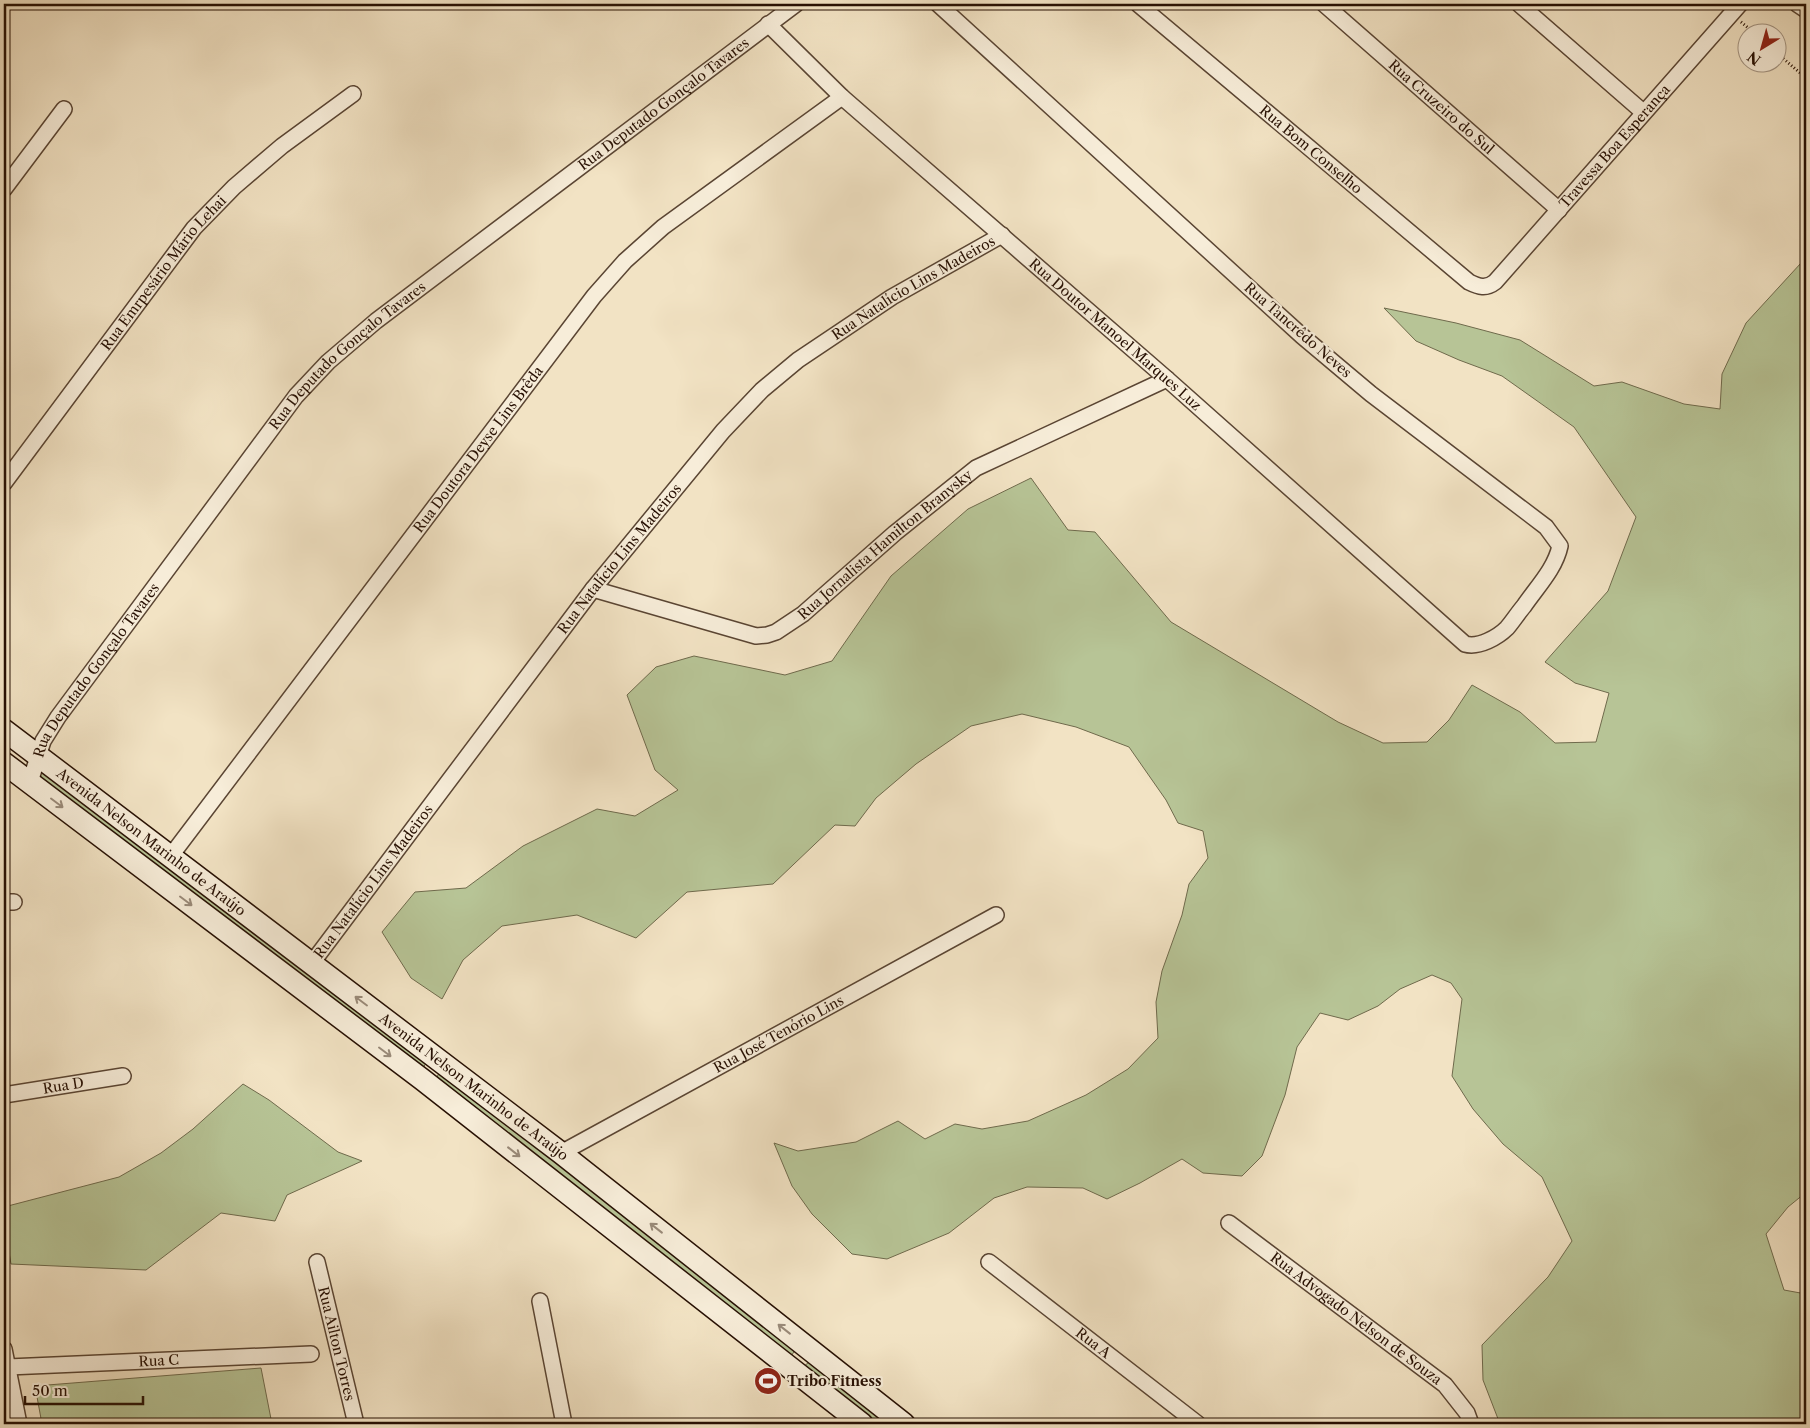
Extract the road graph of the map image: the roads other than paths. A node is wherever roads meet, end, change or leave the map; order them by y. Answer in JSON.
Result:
{"nodes":[{"id":1,"x":796,"y":4,"type":"edge"},
{"id":2,"x":938,"y":4,"type":"edge"},
{"id":3,"x":1138,"y":4,"type":"edge"},
{"id":4,"x":1324,"y":4,"type":"edge"},
{"id":5,"x":1519,"y":4,"type":"edge"},
{"id":6,"x":1740,"y":4,"type":"edge"},
{"id":7,"x":1797,"y":4,"type":"edge"},
{"id":8,"x":1806,"y":10,"type":"edge"},
{"id":9,"x":768,"y":24,"type":"junction"},
{"id":10,"x":353,"y":94,"type":"dead end"},
{"id":11,"x":842,"y":97,"type":"junction"},
{"id":12,"x":64,"y":109,"type":"dead end"},
{"id":13,"x":1643,"y":112,"type":"junction"},
{"id":14,"x":4,"y":189,"type":"edge"},
{"id":15,"x":1559,"y":210,"type":"junction"},
{"id":16,"x":1002,"y":235,"type":"junction"},
{"id":17,"x":1488,"y":287,"type":"joint"},
{"id":18,"x":1167,"y":379,"type":"junction"},
{"id":19,"x":4,"y":483,"type":"edge"},
{"id":20,"x":593,"y":590,"type":"junction"},
{"id":21,"x":1465,"y":644,"type":"joint"},
{"id":22,"x":4,"y":730,"type":"edge"},
{"id":23,"x":38,"y":756,"type":"junction"},
{"id":24,"x":4,"y":763,"type":"edge"},
{"id":25,"x":30,"y":782,"type":"junction"},
{"id":26,"x":170,"y":857,"type":"junction"},
{"id":27,"x":996,"y":915,"type":"dead end"},
{"id":28,"x":312,"y":964,"type":"junction"},
{"id":29,"x":439,"y":1060,"type":"junction"},
{"id":30,"x":123,"y":1076,"type":"dead end"},
{"id":31,"x":423,"y":1080,"type":"junction"},
{"id":32,"x":4,"y":1095,"type":"edge"},
{"id":33,"x":561,"y":1153,"type":"junction"},
{"id":34,"x":1230,"y":1223,"type":"dead end"},
{"id":35,"x":317,"y":1262,"type":"dead end"},
{"id":36,"x":989,"y":1262,"type":"dead end"},
{"id":37,"x":540,"y":1301,"type":"dead end"},
{"id":38,"x":808,"y":1348,"type":"junction"},
{"id":39,"x":4,"y":1350,"type":"edge"},
{"id":40,"x":311,"y":1354,"type":"dead end"},
{"id":41,"x":8,"y":1367,"type":"junction"},
{"id":42,"x":788,"y":1367,"type":"junction"},
{"id":43,"x":19,"y":1424,"type":"edge"},
{"id":44,"x":356,"y":1424,"type":"edge"},
{"id":45,"x":564,"y":1424,"type":"edge"},
{"id":46,"x":862,"y":1424,"type":"edge"},
{"id":47,"x":904,"y":1424,"type":"edge"},
{"id":48,"x":1198,"y":1424,"type":"edge"},
{"id":49,"x":1471,"y":1424,"type":"edge"}],
"edges":[{"from":1,"to":9,"type":"street","name":"Rua Deputado Gonçalo Tavares"},
{"from":2,"to":21,"type":"street","name":"Rua Tancrêdo Neves"},
{"from":3,"to":17,"type":"street","name":"Rua Bom Conselho"},
{"from":4,"to":15,"type":"street","name":"Rua Cruzeiro do Sul"},
{"from":5,"to":13,"type":"street"},
{"from":6,"to":13,"type":"street","name":"Travessa Boa Esperança"},
{"from":7,"to":8,"type":"street"},
{"from":9,"to":11,"type":"street","name":"Rua Doutor Manoel Marques Luz"},
{"from":9,"to":23,"type":"street","name":"Rua Deputado Gonçalo Tavares"},
{"from":10,"to":19,"type":"street","name":"Rua Emrpesário Mário Lehai"},
{"from":11,"to":16,"type":"street","name":"Rua Doutor Manoel Marques Luz"},
{"from":11,"to":26,"type":"street","name":"Rua Doutora Deyse Lins Brêda"},
{"from":12,"to":14,"type":"street"},
{"from":13,"to":15,"type":"street","name":"Travessa Boa Esperança"},
{"from":15,"to":17,"type":"street","name":"Travessa Boa Esperança"},
{"from":16,"to":18,"type":"street","name":"Rua Doutor Manoel Marques Luz"},
{"from":16,"to":20,"type":"street","name":"Rua Natalício Lins Madeiros"},
{"from":18,"to":20,"type":"street","name":"Rua Jornalista Hamilton Branysky"},
{"from":18,"to":21,"type":"street","name":"Rua Doutor Manoel Marques Luz"},
{"from":20,"to":28,"type":"street","name":"Rua Natalício Lins Madeiros"},
{"from":22,"to":23,"type":"main road","name":"Avenida Nelson Marinho de Araújo"},
{"from":23,"to":25,"type":"street","name":"Rua Deputado Gonçalo Tavares"},
{"from":23,"to":26,"type":"main road","name":"Avenida Nelson Marinho de Araújo"},
{"from":24,"to":25,"type":"main road","name":"Avenida Nelson Marinho de Araújo"},
{"from":25,"to":31,"type":"main road","name":"Avenida Nelson Marinho de Araújo","one_way":true},
{"from":26,"to":28,"type":"main road","name":"Avenida Nelson Marinho de Araújo"},
{"from":27,"to":33,"type":"street","name":"Rua José Tenório Lins"},
{"from":29,"to":28,"type":"main road","name":"Avenida Nelson Marinho de Araújo","one_way":true},
{"from":29,"to":31,"type":"main road"},
{"from":29,"to":33,"type":"main road","name":"Avenida Nelson Marinho de Araújo"},
{"from":30,"to":32,"type":"street","name":"Rua D"},
{"from":31,"to":42,"type":"main road","name":"Avenida Nelson Marinho de Araújo","one_way":true},
{"from":38,"to":33,"type":"main road","name":"Avenida Nelson Marinho de Araújo","one_way":true},
{"from":34,"to":49,"type":"street","name":"Rua Advogado Nelson de Souza"},
{"from":35,"to":44,"type":"street","name":"Rua Ailton Torres"},
{"from":36,"to":48,"type":"street","name":"Rua A"},
{"from":37,"to":45,"type":"street"},
{"from":38,"to":42,"type":"main road"},
{"from":38,"to":47,"type":"main road","name":"Avenida Nelson Marinho de Araújo"},
{"from":39,"to":41,"type":"street"},
{"from":40,"to":41,"type":"street","name":"Rua C"},
{"from":41,"to":43,"type":"street"},
{"from":42,"to":46,"type":"main road","name":"Avenida Nelson Marinho de Araújo"}]}
